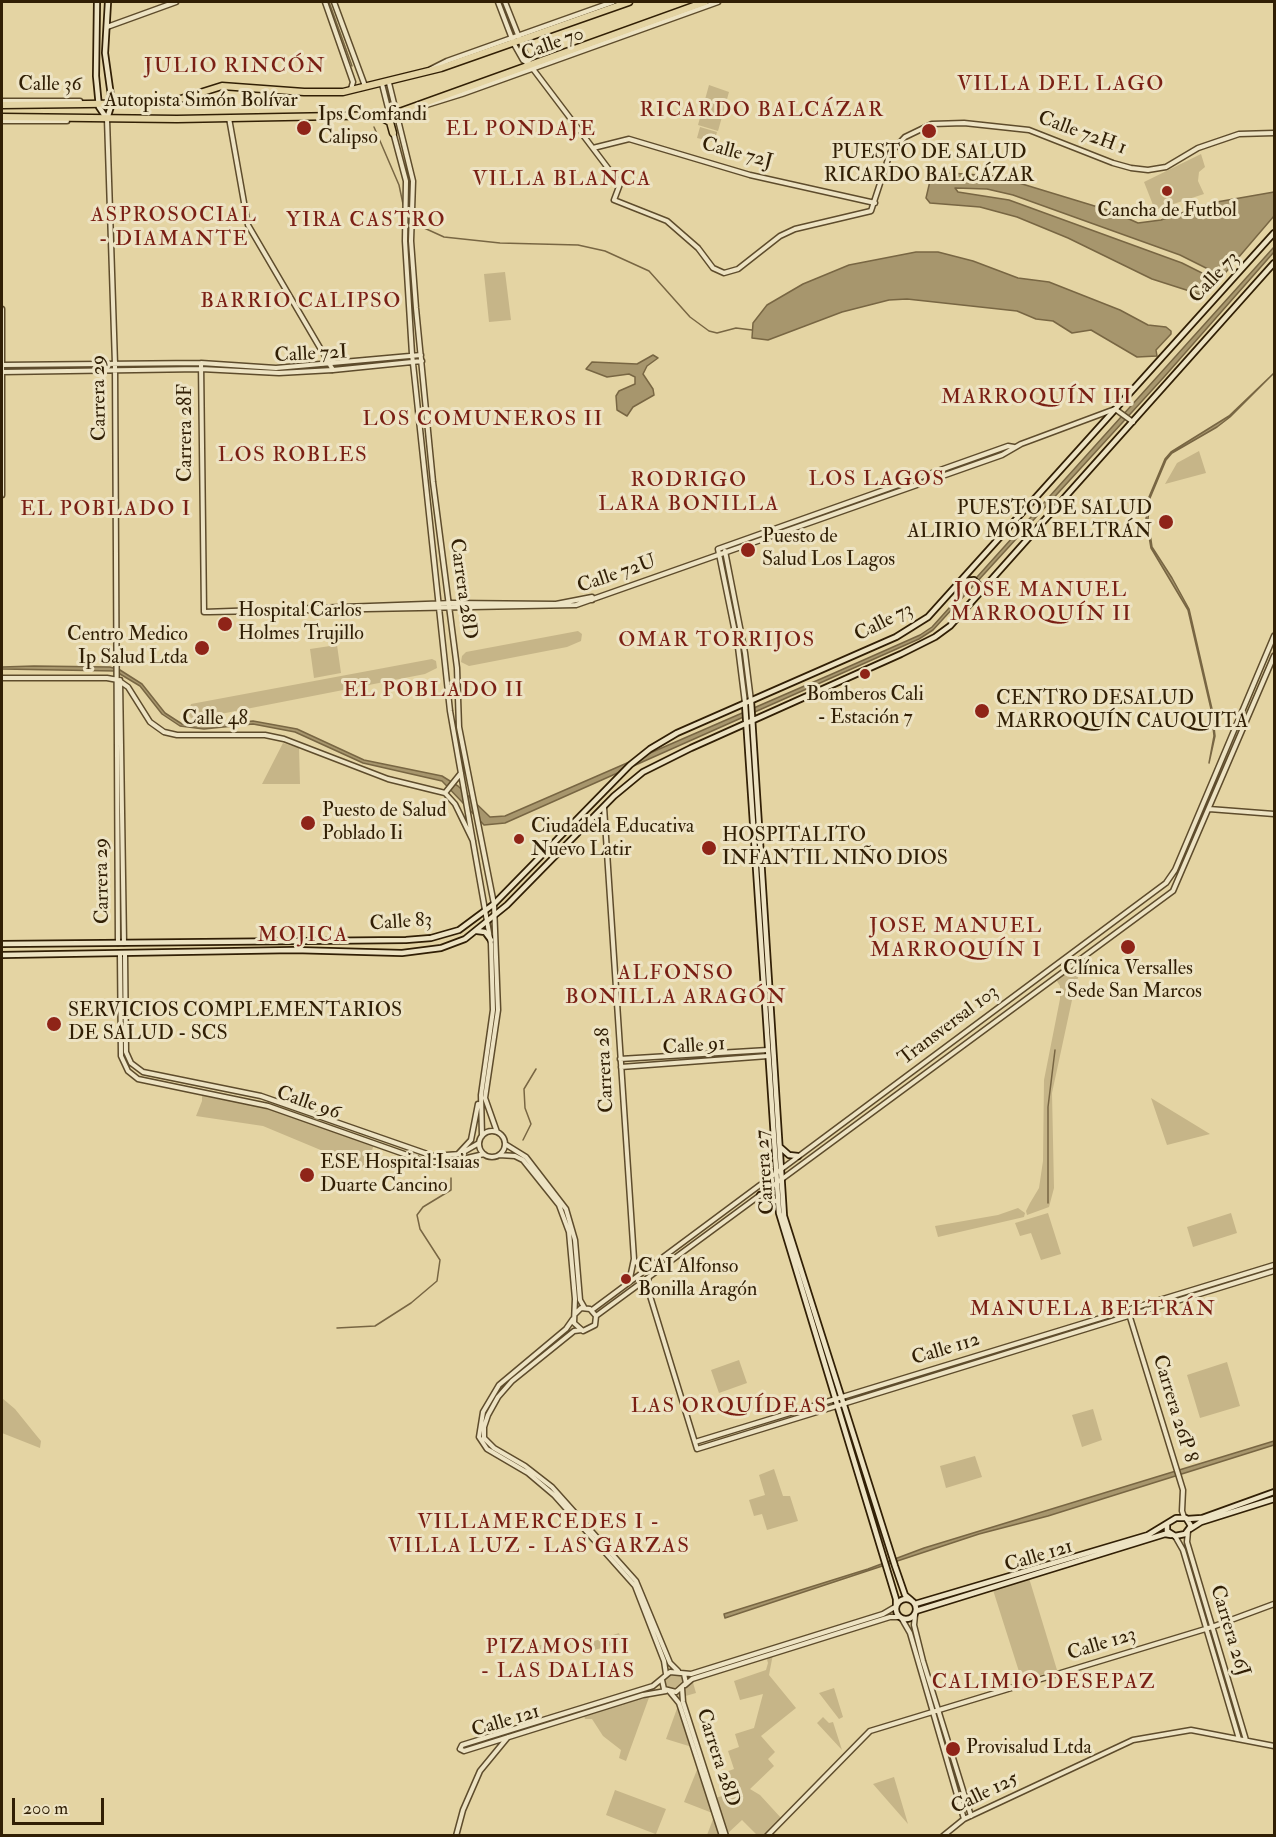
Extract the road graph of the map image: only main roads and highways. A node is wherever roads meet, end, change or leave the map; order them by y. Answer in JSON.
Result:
{"nodes":[{"id":1,"x":98,"y":2,"type":"edge"},
{"id":2,"x":108,"y":2,"type":"edge"},
{"id":3,"x":629,"y":2,"type":"edge"},
{"id":4,"x":705,"y":2,"type":"edge"},
{"id":5,"x":696,"y":5,"type":"edge"},
{"id":6,"x":684,"y":8,"type":"edge"},
{"id":7,"x":562,"y":19,"type":"road end"},
{"id":8,"x":540,"y":27,"type":"road end"},
{"id":9,"x":552,"y":28,"type":"junction"},
{"id":10,"x":569,"y":50,"type":"junction"},
{"id":11,"x":547,"y":58,"type":"junction"},
{"id":12,"x":99,"y":103,"type":"junction"},
{"id":13,"x":112,"y":103,"type":"junction"},
{"id":14,"x":2,"y":104,"type":"edge"},
{"id":15,"x":372,"y":116,"type":"junction"},
{"id":16,"x":2,"y":119,"type":"edge"},
{"id":17,"x":107,"y":119,"type":"junction"},
{"id":18,"x":393,"y":133,"type":"road end"},
{"id":19,"x":1275,"y":233,"type":"edge"},
{"id":20,"x":1275,"y":263,"type":"edge"},
{"id":21,"x":962,"y":583,"type":"junction"},
{"id":22,"x":977,"y":595,"type":"junction"},
{"id":23,"x":748,"y":705,"type":"junction"},
{"id":24,"x":750,"y":719,"type":"junction"},
{"id":25,"x":566,"y":831,"type":"junction"},
{"id":26,"x":573,"y":839,"type":"junction"},
{"id":27,"x":553,"y":843,"type":"junction"},
{"id":28,"x":559,"y":853,"type":"junction"},
{"id":29,"x":494,"y":904,"type":"joint"},
{"id":30,"x":495,"y":916,"type":"joint"},
{"id":31,"x":477,"y":931,"type":"junction"},
{"id":32,"x":420,"y":939,"type":"junction"},
{"id":33,"x":403,"y":940,"type":"junction"},
{"id":34,"x":491,"y":940,"type":"road end"},
{"id":35,"x":192,"y":941,"type":"junction"},
{"id":36,"x":209,"y":941,"type":"junction"},
{"id":37,"x":26,"y":943,"type":"junction"},
{"id":38,"x":47,"y":943,"type":"junction"},
{"id":39,"x":2,"y":944,"type":"edge"},
{"id":40,"x":420,"y":951,"type":"junction"},
{"id":41,"x":194,"y":953,"type":"junction"},
{"id":42,"x":210,"y":953,"type":"junction"},
{"id":43,"x":402,"y":953,"type":"junction"},
{"id":44,"x":2,"y":955,"type":"edge"},
{"id":45,"x":47,"y":955,"type":"junction"},
{"id":46,"x":27,"y":956,"type":"junction"},
{"id":47,"x":779,"y":1146,"type":"junction"},
{"id":48,"x":798,"y":1156,"type":"road end"},
{"id":49,"x":778,"y":1171,"type":"junction"},
{"id":50,"x":779,"y":1182,"type":"junction"},
{"id":51,"x":760,"y":1195,"type":"road end"},
{"id":52,"x":778,"y":1202,"type":"junction"},
{"id":53,"x":1275,"y":1492,"type":"edge"},
{"id":54,"x":1275,"y":1499,"type":"edge"},
{"id":55,"x":1186,"y":1518,"type":"junction"},
{"id":56,"x":1167,"y":1524,"type":"junction"},
{"id":57,"x":1189,"y":1530,"type":"junction"},
{"id":58,"x":1173,"y":1536,"type":"junction"},
{"id":59,"x":913,"y":1602,"type":"junction"},
{"id":60,"x":896,"y":1606,"type":"junction"},
{"id":61,"x":915,"y":1613,"type":"junction"}],
"edges":[{"from":1,"to":12,"type":"main road","name":"Carrera 29"},
{"from":2,"to":13,"type":"main road","name":"Carrera 29"},
{"from":3,"to":9,"type":"highway","name":"Autopista Simón Bolívar"},
{"from":4,"to":5,"type":"highway","name":"Autopista Simón Bolívar"},
{"from":5,"to":6,"type":"highway","name":"Autopista Simón Bolívar"},
{"from":6,"to":10,"type":"highway","name":"Autopista Simón Bolívar"},
{"from":7,"to":9,"type":"highway"},
{"from":8,"to":9,"type":"highway"},
{"from":9,"to":13,"type":"highway","name":"Autopista Simón Bolívar"},
{"from":10,"to":11,"type":"highway","name":"Autopista Simón Bolívar"},
{"from":10,"to":11,"type":"highway"},
{"from":11,"to":15,"type":"highway","name":"Autopista Simón Bolívar"},
{"from":12,"to":13,"type":"highway","name":"Autopista Simón Bolívar"},
{"from":12,"to":14,"type":"highway","name":"Autopista Simón Bolívar"},
{"from":12,"to":17,"type":"main road","name":"Carrera 29"},
{"from":13,"to":17,"type":"main road","name":"Carrera 29"},
{"from":15,"to":17,"type":"highway","name":"Autopista Simón Bolívar"},
{"from":15,"to":18,"type":"highway"},
{"from":16,"to":17,"type":"highway","name":"Autopista Simón Bolívar"},
{"from":19,"to":21,"type":"main road","name":"Calle 73"},
{"from":20,"to":22,"type":"main road","name":"Calle 73"},
{"from":21,"to":22,"type":"main road"},
{"from":21,"to":23,"type":"main road","name":"Calle 73"},
{"from":22,"to":24,"type":"main road","name":"Calle 73"},
{"from":23,"to":24,"type":"main road"},
{"from":23,"to":25,"type":"main road","name":"Calle 73"},
{"from":24,"to":26,"type":"main road","name":"Calle 73"},
{"from":24,"to":47,"type":"main road","name":"Carrera 27"},
{"from":24,"to":49,"type":"main road","name":"Carrera 27"},
{"from":25,"to":26,"type":"main road"},
{"from":25,"to":27,"type":"main road","name":"Calle 73"},
{"from":26,"to":28,"type":"main road","name":"Calle 73"},
{"from":27,"to":28,"type":"main road"},
{"from":27,"to":29,"type":"main road","name":"Calle 73"},
{"from":28,"to":30,"type":"main road","name":"Calle 73"},
{"from":29,"to":32,"type":"main road","name":"Calle 83"},
{"from":30,"to":31,"type":"main road","name":"Calle 83"},
{"from":31,"to":34,"type":"main road"},
{"from":31,"to":40,"type":"main road","name":"Calle 83"},
{"from":32,"to":33,"type":"main road","name":"Calle 83"},
{"from":32,"to":40,"type":"main road"},
{"from":33,"to":36,"type":"main road","name":"Calle 83"},
{"from":33,"to":43,"type":"main road"},
{"from":35,"to":36,"type":"main road","name":"Calle 83"},
{"from":35,"to":38,"type":"main road","name":"Calle 83"},
{"from":35,"to":41,"type":"main road"},
{"from":36,"to":42,"type":"main road"},
{"from":37,"to":38,"type":"main road","name":"Calle 83"},
{"from":37,"to":39,"type":"main road","name":"Calle 83"},
{"from":37,"to":46,"type":"main road"},
{"from":38,"to":45,"type":"main road"},
{"from":40,"to":43,"type":"main road","name":"Calle 83"},
{"from":41,"to":42,"type":"main road","name":"Calle 83"},
{"from":41,"to":45,"type":"main road","name":"Calle 83"},
{"from":42,"to":43,"type":"main road","name":"Calle 83"},
{"from":44,"to":46,"type":"main road","name":"Calle 83"},
{"from":45,"to":46,"type":"main road","name":"Calle 83"},
{"from":47,"to":48,"type":"main road"},
{"from":47,"to":49,"type":"main road","name":"Carrera 27"},
{"from":49,"to":50,"type":"main road","name":"Carrera 27"},
{"from":50,"to":52,"type":"main road","name":"Carrera 27"},
{"from":50,"to":59,"type":"main road","name":"Carrera 27"},
{"from":51,"to":52,"type":"main road"},
{"from":52,"to":60,"type":"main road","name":"Carrera 27"},
{"from":53,"to":55,"type":"main road"},
{"from":54,"to":57,"type":"main road"},
{"from":55,"to":56,"type":"main road"},
{"from":55,"to":57,"type":"main road"},
{"from":56,"to":58,"type":"main road"},
{"from":56,"to":59,"type":"main road","name":"Calle 121"},
{"from":57,"to":58,"type":"main road"},
{"from":58,"to":61,"type":"main road","name":"Calle 121"},
{"from":59,"to":60,"type":"main road"},
{"from":59,"to":61,"type":"main road"},
{"from":60,"to":61,"type":"main road"}]}
